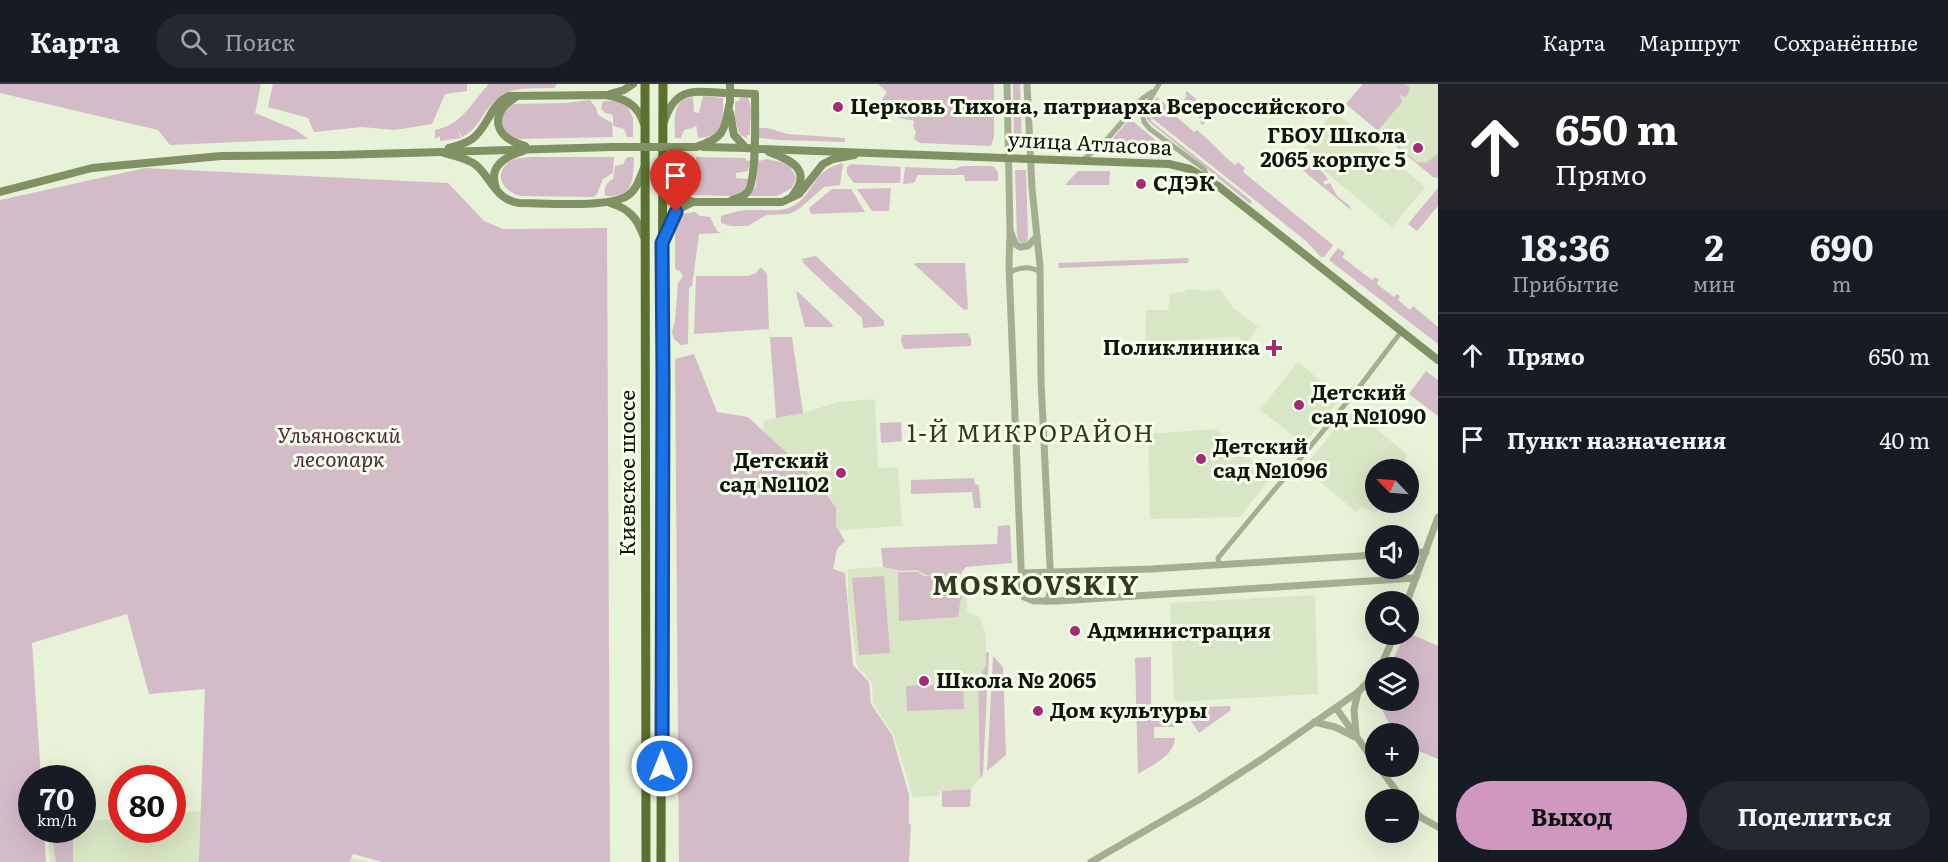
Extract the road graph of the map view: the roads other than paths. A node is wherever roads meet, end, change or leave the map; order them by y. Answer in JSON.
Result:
{"nodes":[{"id":1,"x":633,"y":84,"type":"edge"},
{"id":2,"x":645,"y":84,"type":"edge"},
{"id":3,"x":663,"y":84,"type":"edge"},
{"id":4,"x":730,"y":84,"type":"edge"},
{"id":5,"x":1007,"y":84,"type":"edge"},
{"id":6,"x":1027,"y":84,"type":"edge"},
{"id":7,"x":1159,"y":84,"type":"edge"},
{"id":8,"x":1153,"y":91,"type":"junction"},
{"id":9,"x":724,"y":93,"type":"dead end"},
{"id":10,"x":735,"y":93,"type":"dead end"},
{"id":11,"x":518,"y":95,"type":"junction"},
{"id":12,"x":606,"y":95,"type":"junction"},
{"id":13,"x":730,"y":104,"type":"junction"},
{"id":14,"x":646,"y":131,"type":"junction"},
{"id":15,"x":662,"y":132,"type":"junction"},
{"id":16,"x":696,"y":147,"type":"junction"},
{"id":17,"x":532,"y":148,"type":"junction"},
{"id":18,"x":747,"y":148,"type":"junction"},
{"id":19,"x":760,"y":149,"type":"junction"},
{"id":20,"x":436,"y":151,"type":"junction"},
{"id":21,"x":864,"y":152,"type":"junction"},
{"id":22,"x":1008,"y":157,"type":"junction"},
{"id":23,"x":1031,"y":158,"type":"junction"},
{"id":24,"x":1081,"y":161,"type":"junction"},
{"id":25,"x":646,"y":164,"type":"junction"},
{"id":26,"x":662,"y":165,"type":"junction"},
{"id":27,"x":1208,"y":179,"type":"junction"},
{"id":28,"x":0,"y":192,"type":"edge"},
{"id":29,"x":499,"y":194,"type":"junction"},
{"id":30,"x":789,"y":199,"type":"junction"},
{"id":31,"x":609,"y":202,"type":"junction"},
{"id":32,"x":693,"y":202,"type":"junction"},
{"id":33,"x":728,"y":202,"type":"junction"},
{"id":34,"x":1010,"y":230,"type":"junction"},
{"id":35,"x":1036,"y":236,"type":"junction"},
{"id":36,"x":646,"y":242,"type":"junction"},
{"id":37,"x":662,"y":243,"type":"junction"},
{"id":38,"x":1040,"y":272,"type":"junction"},
{"id":39,"x":1009,"y":273,"type":"junction"},
{"id":40,"x":1401,"y":332,"type":"junction"},
{"id":41,"x":1438,"y":360,"type":"edge"},
{"id":42,"x":1438,"y":518,"type":"edge"},
{"id":43,"x":1419,"y":552,"type":"edge"},
{"id":44,"x":1426,"y":552,"type":"junction"},
{"id":45,"x":1365,"y":556,"type":"edge"},
{"id":46,"x":1219,"y":565,"type":"junction"},
{"id":47,"x":1419,"y":570,"type":"edge"},
{"id":48,"x":1050,"y":572,"type":"junction"},
{"id":49,"x":1022,"y":573,"type":"junction"},
{"id":50,"x":1400,"y":579,"type":"edge"},
{"id":51,"x":1046,"y":601,"type":"junction"},
{"id":52,"x":1365,"y":685,"type":"edge"},
{"id":53,"x":1358,"y":692,"type":"junction"},
{"id":54,"x":1336,"y":708,"type":"junction"},
{"id":55,"x":1314,"y":722,"type":"junction"},
{"id":56,"x":1357,"y":739,"type":"junction"},
{"id":57,"x":1365,"y":749,"type":"edge"},
{"id":58,"x":1419,"y":816,"type":"edge"},
{"id":59,"x":1438,"y":827,"type":"edge"},
{"id":60,"x":646,"y":862,"type":"edge"},
{"id":61,"x":661,"y":862,"type":"edge"},
{"id":62,"x":1091,"y":862,"type":"edge"}],
"edges":[{"from":1,"to":12,"type":"main road"},
{"from":2,"to":14,"type":"highway","name":"Киевское шоссе"},
{"from":3,"to":15,"type":"highway","name":"Киевское шоссе"},
{"from":4,"to":13,"type":"main road","bridge":true},
{"from":5,"to":22,"type":"street"},
{"from":6,"to":23,"type":"street"},
{"from":7,"to":8,"type":"street"},
{"from":8,"to":24,"type":"street"},
{"from":8,"to":27,"type":"street"},
{"from":9,"to":15,"type":"main road"},
{"from":10,"to":33,"type":"main road"},
{"from":11,"to":12,"type":"main road"},
{"from":11,"to":17,"type":"main road"},
{"from":11,"to":20,"type":"main road"},
{"from":12,"to":14,"type":"main road"},
{"from":13,"to":16,"type":"main road"},
{"from":13,"to":18,"type":"main road"},
{"from":14,"to":25,"type":"highway","name":"Киевское шоссе"},
{"from":15,"to":26,"type":"highway","name":"Киевское шоссе"},
{"from":16,"to":17,"type":"main road","name":"улица Атласова","bridge":true},
{"from":16,"to":18,"type":"main road","name":"улица Атласова"},
{"from":17,"to":20,"type":"main road","name":"улица Атласова"},
{"from":17,"to":29,"type":"main road"},
{"from":18,"to":19,"type":"main road","name":"улица Атласова","bridge":true},
{"from":19,"to":21,"type":"main road","name":"улица Атласова"},
{"from":19,"to":30,"type":"main road"},
{"from":20,"to":28,"type":"main road"},
{"from":20,"to":29,"type":"main road"},
{"from":21,"to":22,"type":"main road","name":"улица Атласова"},
{"from":21,"to":30,"type":"main road"},
{"from":22,"to":23,"type":"main road","name":"улица Атласова"},
{"from":22,"to":34,"type":"street"},
{"from":23,"to":24,"type":"main road","name":"улица Атласова"},
{"from":23,"to":35,"type":"street"},
{"from":24,"to":27,"type":"main road","name":"улица Атласова"},
{"from":25,"to":31,"type":"main road"},
{"from":25,"to":36,"type":"highway","name":"Киевское шоссе"},
{"from":26,"to":32,"type":"main road"},
{"from":26,"to":37,"type":"highway","name":"Киевское шоссе"},
{"from":27,"to":40,"type":"main road","name":"улица Атласова"},
{"from":29,"to":31,"type":"main road"},
{"from":30,"to":33,"type":"main road"},
{"from":31,"to":36,"type":"main road"},
{"from":32,"to":33,"type":"main road"},
{"from":32,"to":37,"type":"main road"},
{"from":34,"to":35,"type":"street"},
{"from":34,"to":39,"type":"street"},
{"from":35,"to":38,"type":"street"},
{"from":36,"to":60,"type":"highway","name":"Киевское шоссе"},
{"from":37,"to":61,"type":"highway","name":"Киевское шоссе"},
{"from":38,"to":39,"type":"street"},
{"from":38,"to":48,"type":"street"},
{"from":39,"to":49,"type":"street"},
{"from":40,"to":41,"type":"main road","name":"улица Атласова"},
{"from":40,"to":46,"type":"street"},
{"from":42,"to":44,"type":"street"},
{"from":43,"to":44,"type":"street"},
{"from":44,"to":47,"type":"street"},
{"from":45,"to":46,"type":"street"},
{"from":46,"to":48,"type":"street"},
{"from":48,"to":49,"type":"street"},
{"from":48,"to":51,"type":"street"},
{"from":49,"to":51,"type":"street"},
{"from":50,"to":51,"type":"street"},
{"from":52,"to":53,"type":"street"},
{"from":53,"to":54,"type":"street"},
{"from":53,"to":56,"type":"street"},
{"from":54,"to":55,"type":"street"},
{"from":54,"to":56,"type":"street"},
{"from":55,"to":56,"type":"street"},
{"from":55,"to":62,"type":"street"},
{"from":56,"to":57,"type":"street"},
{"from":58,"to":59,"type":"street"}]}
